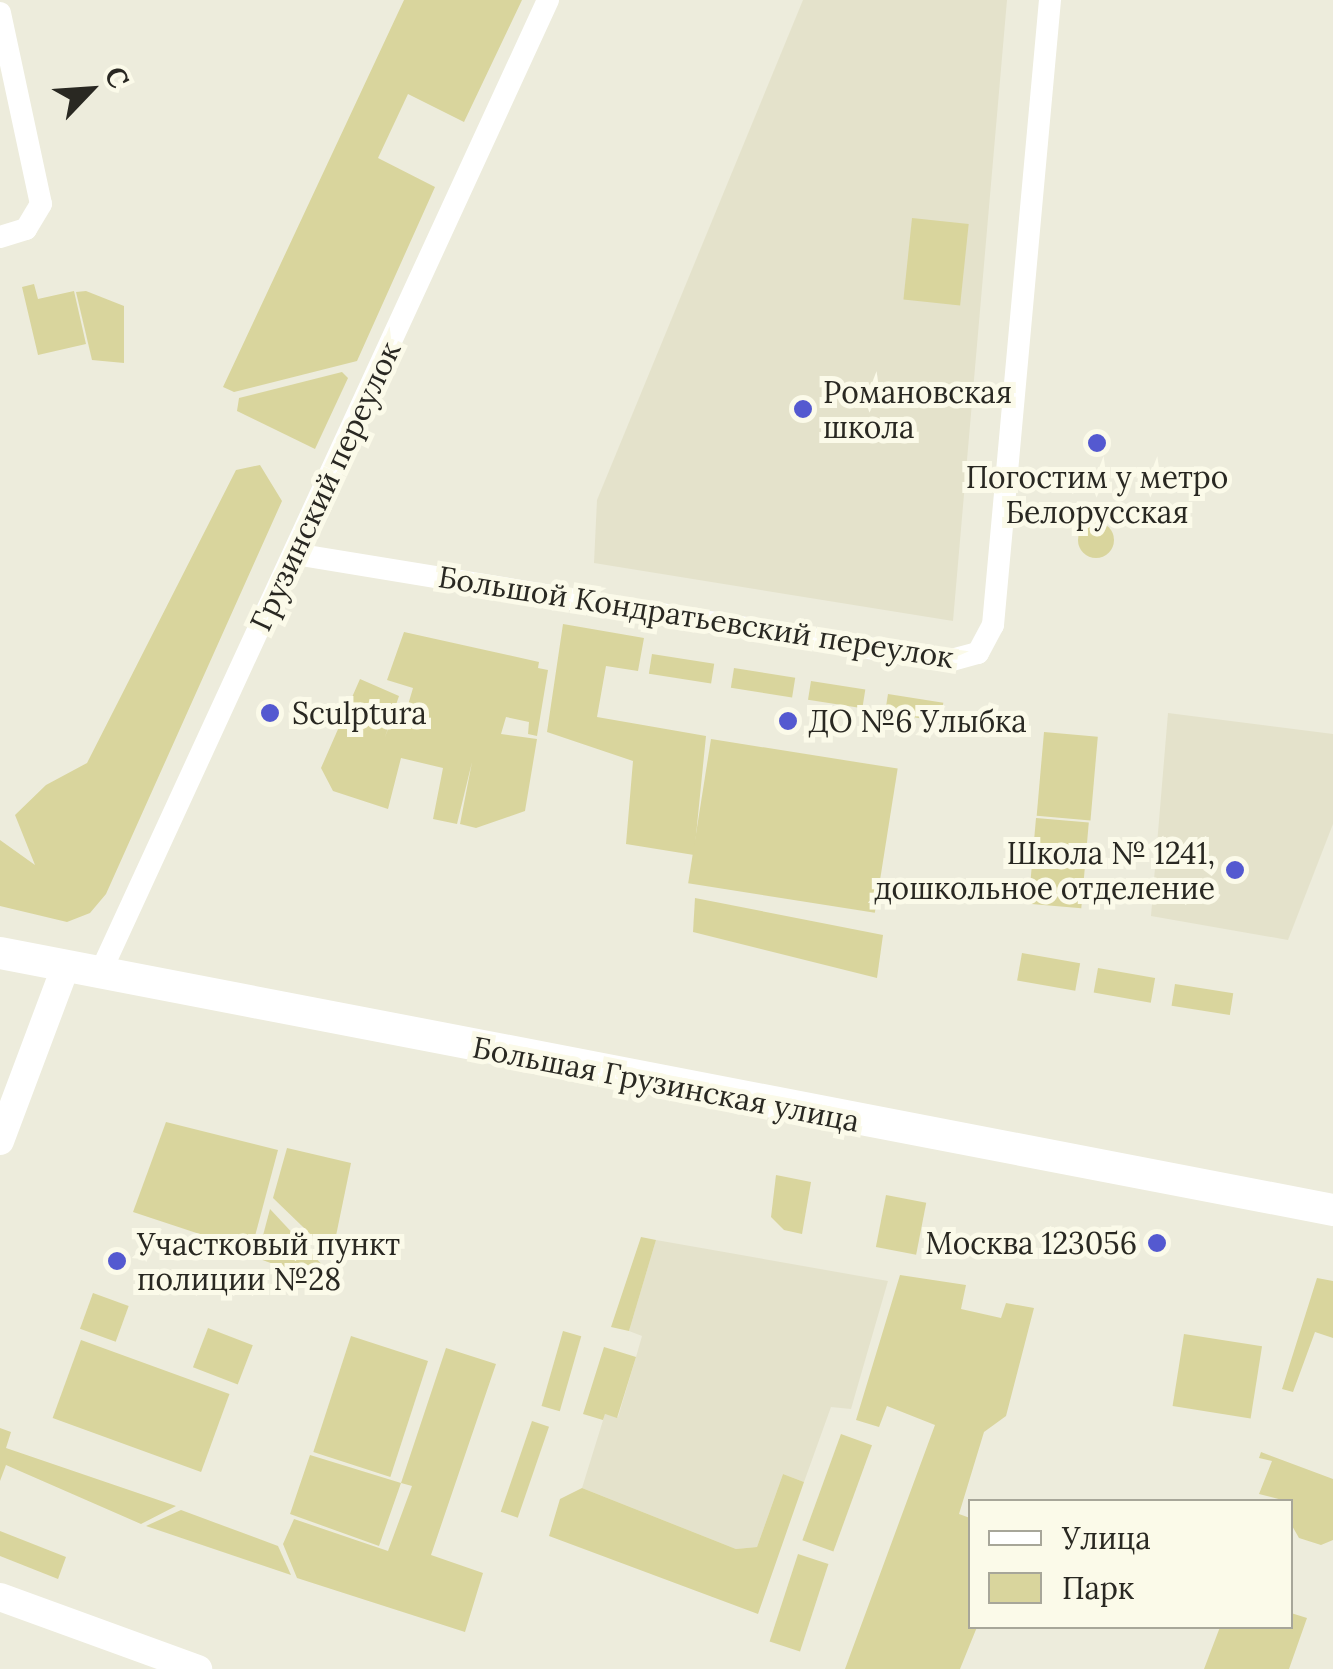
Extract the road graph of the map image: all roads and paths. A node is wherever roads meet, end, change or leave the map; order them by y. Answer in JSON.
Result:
{"nodes":[{"id":1,"x":548,"y":0,"type":"edge"},
{"id":2,"x":1050,"y":0,"type":"edge"},
{"id":3,"x":0,"y":13,"type":"edge"},
{"id":4,"x":0,"y":237,"type":"edge"},
{"id":5,"x":295,"y":554,"type":"junction"},
{"id":6,"x":0,"y":952,"type":"edge"},
{"id":7,"x":66,"y":965,"type":"junction"},
{"id":8,"x":102,"y":971,"type":"junction"},
{"id":9,"x":0,"y":1141,"type":"edge"},
{"id":10,"x":1333,"y":1210,"type":"edge"},
{"id":11,"x":0,"y":1597,"type":"edge"},
{"id":12,"x":198,"y":1669,"type":"edge"}],
"edges":[{"from":1,"to":5,"type":"street","name":"Грузинский переулок"},
{"from":2,"to":5,"type":"street","name":"Большой Кондратьевский переулок"},
{"from":3,"to":4,"type":"street"},
{"from":5,"to":8,"type":"street","name":"Грузинский переулок"},
{"from":6,"to":7,"type":"main road","name":"Большая Грузинская улица"},
{"from":7,"to":8,"type":"main road","name":"Большая Грузинская улица"},
{"from":7,"to":9,"type":"street"},
{"from":8,"to":10,"type":"main road","name":"Большая Грузинская улица"},
{"from":11,"to":12,"type":"street"}]}
